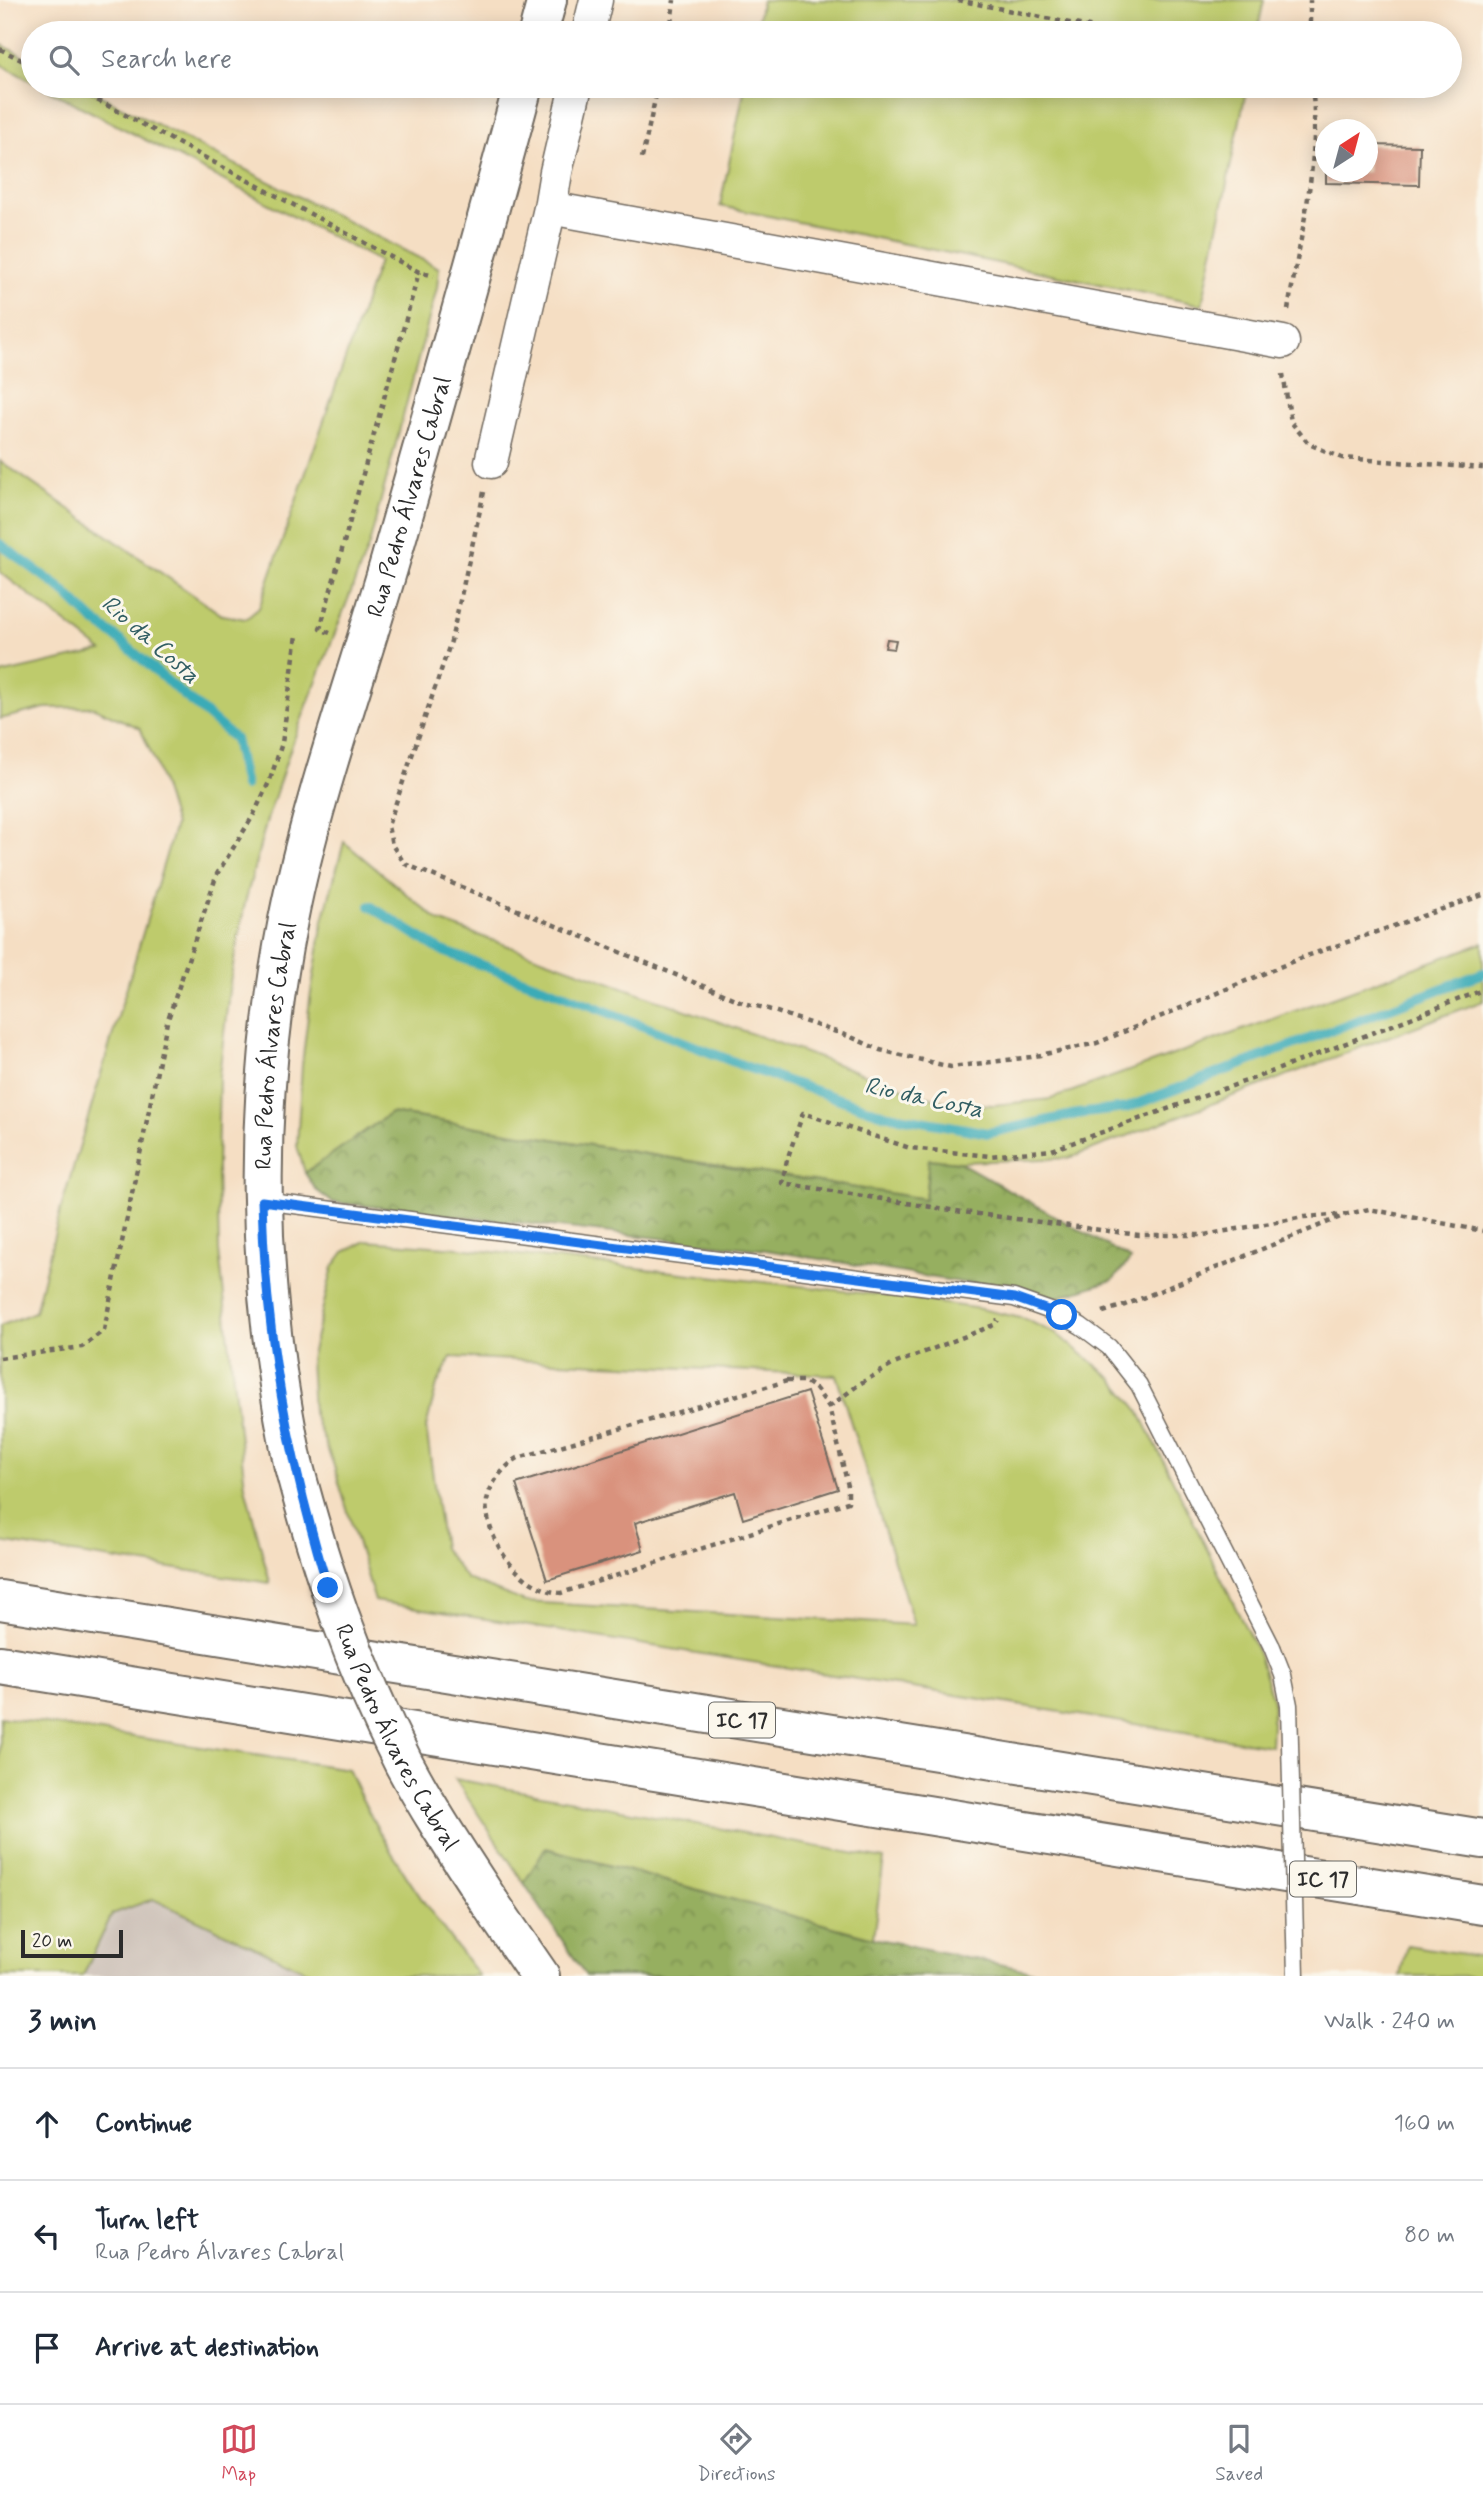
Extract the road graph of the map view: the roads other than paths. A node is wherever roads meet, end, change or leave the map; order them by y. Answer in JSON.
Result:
{"nodes":[{"id":1,"x":547,"y":0,"type":"edge"},
{"id":2,"x":596,"y":0,"type":"edge"},
{"id":3,"x":541,"y":21,"type":"edge"},
{"id":4,"x":591,"y":21,"type":"edge"},
{"id":5,"x":520,"y":98,"type":"edge"},
{"id":6,"x":573,"y":98,"type":"edge"},
{"id":7,"x":550,"y":208,"type":"junction"},
{"id":8,"x":1283,"y":342,"type":"road end"},
{"id":9,"x":491,"y":462,"type":"road end"},
{"id":10,"x":262,"y":1201,"type":"junction"},
{"id":11,"x":0,"y":1600,"type":"edge"},
{"id":12,"x":0,"y":1665,"type":"edge"},
{"id":13,"x":1483,"y":1839,"type":"edge"},
{"id":14,"x":1483,"y":1905,"type":"edge"},
{"id":15,"x":540,"y":1976,"type":"edge"},
{"id":16,"x":1296,"y":1976,"type":"edge"}],
"edges":[{"from":1,"to":3,"type":"main road"},
{"from":2,"to":4,"type":"street"},
{"from":5,"to":10,"type":"main road","name":"Rua Pedro Álvares Cabral"},
{"from":6,"to":7,"type":"street"},
{"from":7,"to":8,"type":"street"},
{"from":7,"to":9,"type":"street"},
{"from":10,"to":15,"type":"main road","name":"Rua Pedro Álvares Cabral","bridge":true},
{"from":10,"to":16,"type":"lane","bridge":true},
{"from":11,"to":13,"type":"main road","number":"IC 17"},
{"from":12,"to":14,"type":"main road","number":"IC 17"}]}
